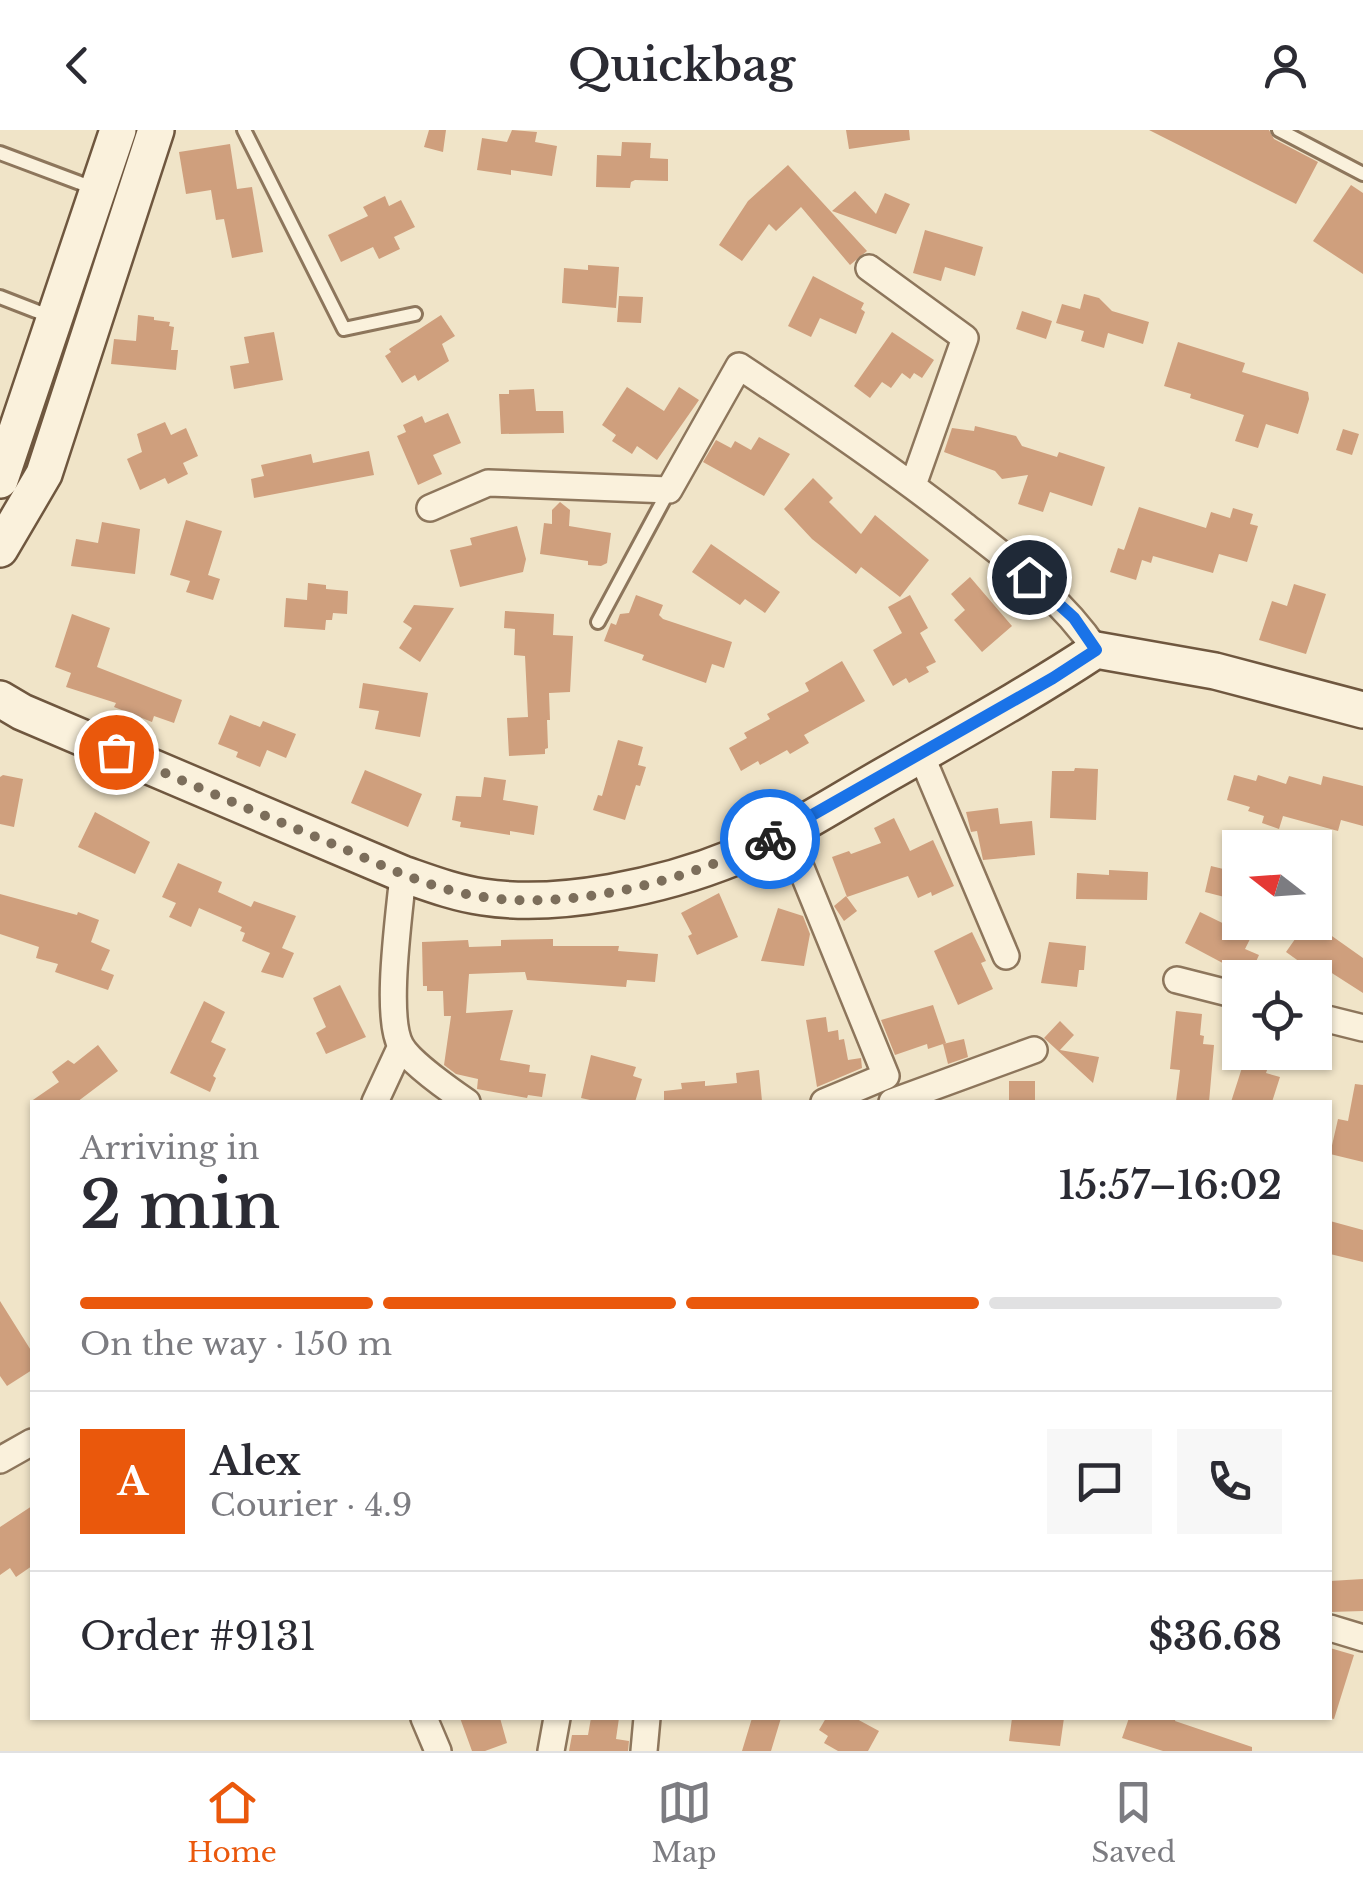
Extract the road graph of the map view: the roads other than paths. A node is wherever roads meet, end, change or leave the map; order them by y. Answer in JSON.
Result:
{"nodes":[{"id":1,"x":118,"y":130,"type":"edge"},
{"id":2,"x":156,"y":130,"type":"edge"},
{"id":3,"x":244,"y":130,"type":"edge"},
{"id":4,"x":1278,"y":130,"type":"edge"},
{"id":5,"x":0,"y":153,"type":"edge"},
{"id":6,"x":1363,"y":174,"type":"edge"},
{"id":7,"x":98,"y":190,"type":"junction"},
{"id":8,"x":869,"y":268,"type":"dead end"},
{"id":9,"x":0,"y":298,"type":"edge"},
{"id":10,"x":415,"y":314,"type":"dead end"},
{"id":11,"x":54,"y":318,"type":"junction"},
{"id":12,"x":0,"y":480,"type":"edge"},
{"id":13,"x":913,"y":485,"type":"junction"},
{"id":14,"x":669,"y":490,"type":"junction"},
{"id":15,"x":430,"y":508,"type":"dead end"},
{"id":16,"x":0,"y":549,"type":"edge"},
{"id":17,"x":598,"y":622,"type":"dead end"},
{"id":18,"x":1096,"y":650,"type":"junction"},
{"id":19,"x":0,"y":699,"type":"edge"},
{"id":20,"x":1363,"y":710,"type":"edge"},
{"id":21,"x":921,"y":755,"type":"junction"},
{"id":22,"x":786,"y":831,"type":"junction"},
{"id":23,"x":403,"y":874,"type":"junction"},
{"id":24,"x":1006,"y":956,"type":"dead end"},
{"id":25,"x":1177,"y":980,"type":"dead end"},
{"id":26,"x":1222,"y":991,"type":"edge"},
{"id":27,"x":1332,"y":1020,"type":"edge"},
{"id":28,"x":1363,"y":1028,"type":"edge"},
{"id":29,"x":401,"y":1046,"type":"junction"},
{"id":30,"x":1034,"y":1050,"type":"dead end"},
{"id":31,"x":376,"y":1100,"type":"edge"},
{"id":32,"x":465,"y":1100,"type":"edge"},
{"id":33,"x":829,"y":1100,"type":"edge"},
{"id":34,"x":897,"y":1100,"type":"edge"},
{"id":35,"x":30,"y":1443,"type":"edge"},
{"id":36,"x":0,"y":1460,"type":"edge"},
{"id":37,"x":1332,"y":1629,"type":"edge"},
{"id":38,"x":1363,"y":1638,"type":"edge"},
{"id":39,"x":425,"y":1720,"type":"edge"},
{"id":40,"x":558,"y":1720,"type":"edge"},
{"id":41,"x":647,"y":1720,"type":"edge"},
{"id":42,"x":438,"y":1751,"type":"edge"},
{"id":43,"x":551,"y":1751,"type":"edge"},
{"id":44,"x":644,"y":1751,"type":"edge"}],
"edges":[{"from":1,"to":7,"type":"street"},
{"from":2,"to":16,"type":"street"},
{"from":3,"to":10,"type":"lane"},
{"from":4,"to":6,"type":"lane"},
{"from":5,"to":7,"type":"lane"},
{"from":7,"to":11,"type":"street"},
{"from":8,"to":13,"type":"street"},
{"from":9,"to":11,"type":"lane"},
{"from":11,"to":12,"type":"street"},
{"from":13,"to":14,"type":"street"},
{"from":13,"to":18,"type":"street"},
{"from":14,"to":15,"type":"street"},
{"from":14,"to":17,"type":"lane"},
{"from":18,"to":20,"type":"street"},
{"from":18,"to":21,"type":"street"},
{"from":19,"to":23,"type":"street"},
{"from":21,"to":22,"type":"street"},
{"from":21,"to":24,"type":"street"},
{"from":22,"to":23,"type":"street"},
{"from":22,"to":33,"type":"street"},
{"from":23,"to":29,"type":"street"},
{"from":25,"to":26,"type":"street"},
{"from":27,"to":28,"type":"street"},
{"from":29,"to":31,"type":"street"},
{"from":29,"to":32,"type":"street"},
{"from":30,"to":34,"type":"street"},
{"from":35,"to":36,"type":"street"},
{"from":37,"to":38,"type":"street"},
{"from":39,"to":42,"type":"street"},
{"from":40,"to":43,"type":"street"},
{"from":41,"to":44,"type":"street"}]}
